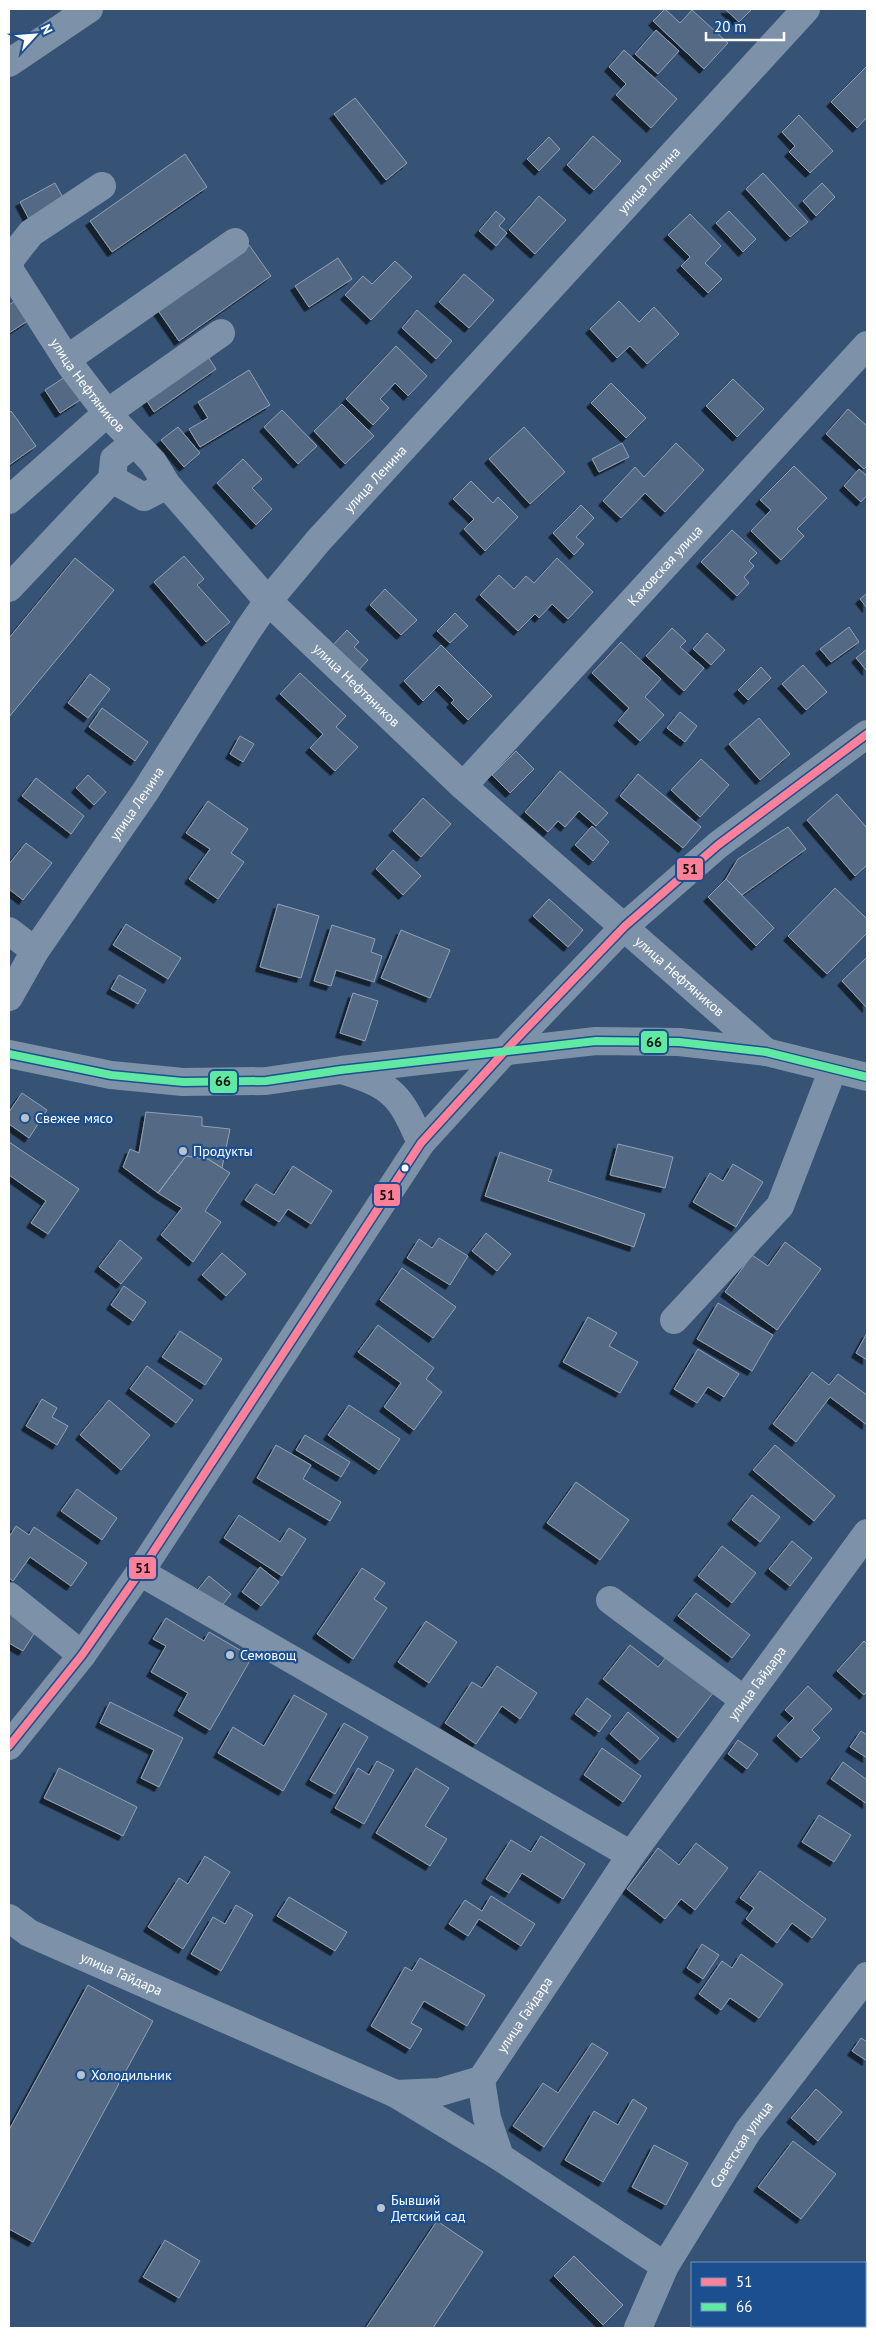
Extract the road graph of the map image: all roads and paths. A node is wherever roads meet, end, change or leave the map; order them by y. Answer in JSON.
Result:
{"nodes":[{"id":1,"x":89,"y":9,"type":"edge"},
{"id":2,"x":806,"y":9,"type":"edge"},
{"id":3,"x":9,"y":63,"type":"edge"},
{"id":4,"x":102,"y":186,"type":"dead end"},
{"id":5,"x":235,"y":242,"type":"dead end"},
{"id":6,"x":9,"y":262,"type":"edge"},
{"id":7,"x":221,"y":334,"type":"dead end"},
{"id":8,"x":867,"y":345,"type":"edge"},
{"id":9,"x":67,"y":359,"type":"junction"},
{"id":10,"x":107,"y":413,"type":"junction"},
{"id":11,"x":134,"y":443,"type":"junction"},
{"id":12,"x":112,"y":479,"type":"junction"},
{"id":13,"x":167,"y":485,"type":"junction"},
{"id":14,"x":9,"y":500,"type":"edge"},
{"id":15,"x":9,"y":588,"type":"edge"},
{"id":16,"x":268,"y":601,"type":"junction"},
{"id":17,"x":867,"y":734,"type":"edge"},
{"id":18,"x":464,"y":786,"type":"junction"},
{"id":19,"x":625,"y":926,"type":"junction"},
{"id":20,"x":9,"y":931,"type":"edge"},
{"id":21,"x":35,"y":951,"type":"junction"},
{"id":22,"x":9,"y":997,"type":"edge"},
{"id":23,"x":504,"y":1052,"type":"junction"},
{"id":24,"x":766,"y":1052,"type":"junction"},
{"id":25,"x":9,"y":1054,"type":"edge"},
{"id":26,"x":833,"y":1069,"type":"junction"},
{"id":27,"x":341,"y":1070,"type":"junction"},
{"id":28,"x":867,"y":1077,"type":"edge"},
{"id":29,"x":421,"y":1143,"type":"junction"},
{"id":30,"x":674,"y":1320,"type":"dead end"},
{"id":31,"x":867,"y":1533,"type":"edge"},
{"id":32,"x":140,"y":1572,"type":"junction"},
{"id":33,"x":9,"y":1596,"type":"edge"},
{"id":34,"x":610,"y":1600,"type":"dead end"},
{"id":35,"x":82,"y":1655,"type":"junction"},
{"id":36,"x":744,"y":1700,"type":"junction"},
{"id":37,"x":9,"y":1746,"type":"edge"},
{"id":38,"x":631,"y":1855,"type":"junction"},
{"id":39,"x":9,"y":1918,"type":"edge"},
{"id":40,"x":867,"y":1976,"type":"edge"},
{"id":41,"x":481,"y":2080,"type":"junction"},
{"id":42,"x":396,"y":2094,"type":"junction"},
{"id":43,"x":500,"y":2157,"type":"junction"},
{"id":44,"x":665,"y":2266,"type":"junction"},
{"id":45,"x":638,"y":2328,"type":"edge"}],
"edges":[{"from":1,"to":3,"type":"street"},
{"from":2,"to":16,"type":"street","name":"улица Ленина"},
{"from":4,"to":6,"type":"street"},
{"from":5,"to":9,"type":"street"},
{"from":6,"to":9,"type":"street","name":"улица Нефтяников"},
{"from":7,"to":10,"type":"street"},
{"from":8,"to":18,"type":"street","name":"Каховская улица"},
{"from":9,"to":10,"type":"street","name":"улица Нефтяников"},
{"from":10,"to":11,"type":"street","name":"улица Нефтяников"},
{"from":10,"to":14,"type":"street"},
{"from":11,"to":12,"type":"street"},
{"from":11,"to":13,"type":"street","name":"улица Нефтяников"},
{"from":12,"to":13,"type":"street"},
{"from":12,"to":15,"type":"street"},
{"from":13,"to":16,"type":"street","name":"улица Нефтяников"},
{"from":16,"to":18,"type":"street","name":"улица Нефтяников"},
{"from":16,"to":21,"type":"street","name":"улица Ленина"},
{"from":17,"to":19,"type":"street"},
{"from":18,"to":19,"type":"street","name":"улица Нефтяников"},
{"from":19,"to":23,"type":"street"},
{"from":19,"to":24,"type":"street","name":"улица Нефтяников"},
{"from":20,"to":21,"type":"street"},
{"from":21,"to":22,"type":"street","name":"улица Ленина"},
{"from":23,"to":24,"type":"street"},
{"from":23,"to":27,"type":"street"},
{"from":23,"to":29,"type":"street"},
{"from":24,"to":26,"type":"street"},
{"from":25,"to":27,"type":"street"},
{"from":26,"to":28,"type":"street"},
{"from":26,"to":30,"type":"street"},
{"from":27,"to":29,"type":"street"},
{"from":29,"to":32,"type":"street"},
{"from":31,"to":36,"type":"street","name":"улица Гайдара"},
{"from":32,"to":35,"type":"street"},
{"from":32,"to":38,"type":"street"},
{"from":33,"to":35,"type":"street"},
{"from":34,"to":36,"type":"street"},
{"from":35,"to":37,"type":"street"},
{"from":36,"to":38,"type":"street","name":"улица Гайдара"},
{"from":38,"to":41,"type":"street","name":"улица Гайдара"},
{"from":39,"to":42,"type":"street","name":"улица Гайдара"},
{"from":40,"to":44,"type":"street","name":"Советская улица"},
{"from":41,"to":42,"type":"street","name":"улица Гайдара"},
{"from":41,"to":43,"type":"street"},
{"from":42,"to":43,"type":"street"},
{"from":43,"to":44,"type":"street"},
{"from":44,"to":45,"type":"street","name":"Советская улица"}]}
